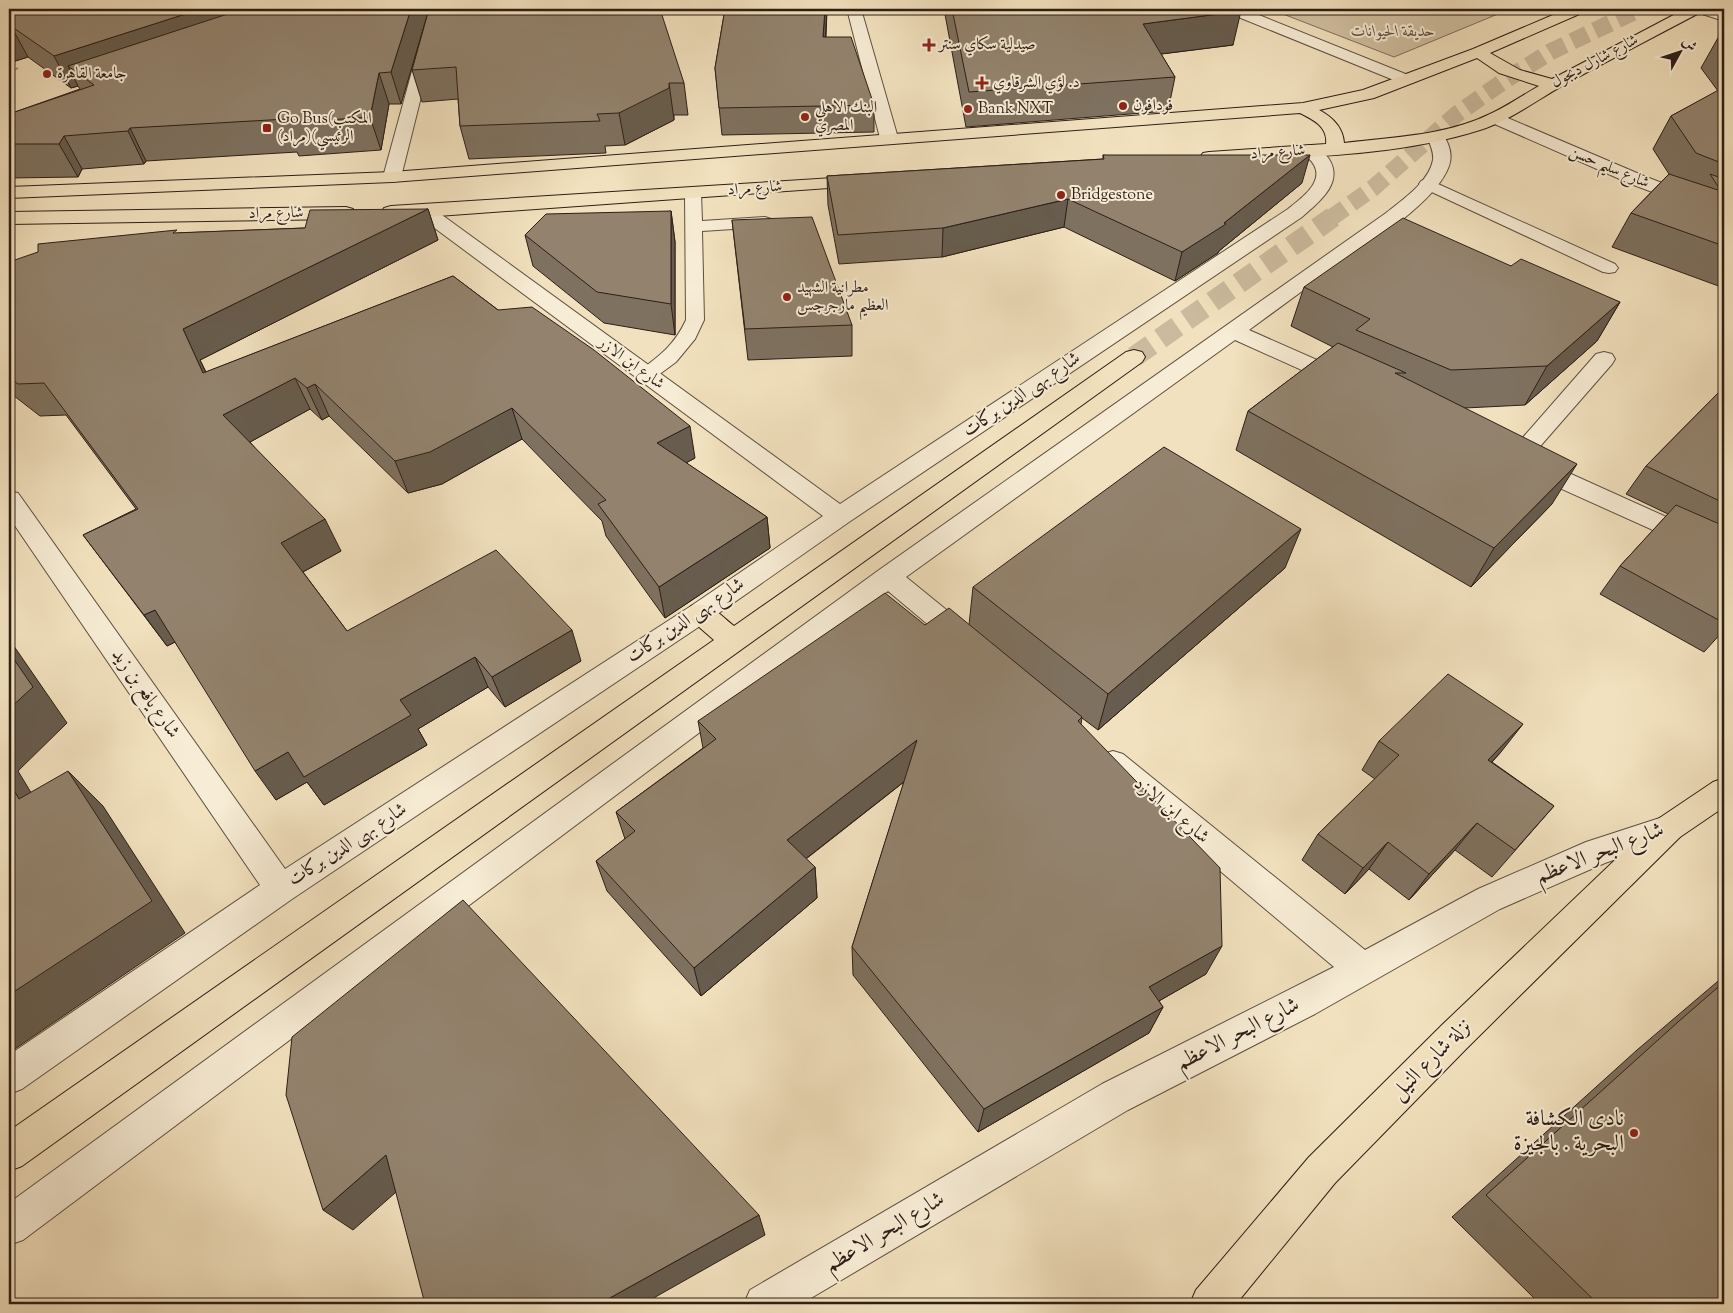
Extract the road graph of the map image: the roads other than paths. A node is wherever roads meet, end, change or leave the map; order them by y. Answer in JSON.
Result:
{"nodes":[{"id":1,"x":436,"y":9,"type":"edge"},
{"id":2,"x":854,"y":9,"type":"edge"},
{"id":3,"x":1231,"y":9,"type":"edge"},
{"id":4,"x":1579,"y":9,"type":"edge"},
{"id":5,"x":1696,"y":9,"type":"edge"},
{"id":6,"x":1701,"y":9,"type":"edge"},
{"id":7,"x":1724,"y":17,"type":"edge"},
{"id":8,"x":1479,"y":52,"type":"junction"},
{"id":9,"x":1407,"y":80,"type":"junction"},
{"id":10,"x":1554,"y":84,"type":"junction"},
{"id":11,"x":1303,"y":108,"type":"junction"},
{"id":12,"x":1496,"y":118,"type":"junction"},
{"id":13,"x":1436,"y":137,"type":"junction"},
{"id":14,"x":889,"y":138,"type":"junction"},
{"id":15,"x":1322,"y":150,"type":"junction"},
{"id":16,"x":1190,"y":159,"type":"edge"},
{"id":17,"x":392,"y":178,"type":"junction"},
{"id":18,"x":882,"y":180,"type":"edge"},
{"id":19,"x":1427,"y":184,"type":"junction"},
{"id":20,"x":9,"y":193,"type":"edge"},
{"id":21,"x":693,"y":193,"type":"junction"},
{"id":22,"x":424,"y":211,"type":"junction"},
{"id":23,"x":1724,"y":213,"type":"edge"},
{"id":24,"x":9,"y":218,"type":"edge"},
{"id":25,"x":777,"y":221,"type":"edge"},
{"id":26,"x":695,"y":226,"type":"junction"},
{"id":27,"x":1609,"y":268,"type":"dead end"},
{"id":28,"x":1234,"y":331,"type":"junction"},
{"id":29,"x":1134,"y":356,"type":"tunnel mouth"},
{"id":30,"x":1604,"y":359,"type":"dead end"},
{"id":31,"x":646,"y":375,"type":"junction"},
{"id":32,"x":1362,"y":389,"type":"edge"},
{"id":33,"x":9,"y":499,"type":"edge"},
{"id":34,"x":840,"y":516,"type":"junction"},
{"id":35,"x":1724,"y":553,"type":"edge"},
{"id":36,"x":888,"y":577,"type":"junction"},
{"id":37,"x":700,"y":613,"type":"junction"},
{"id":38,"x":733,"y":640,"type":"junction"},
{"id":39,"x":988,"y":659,"type":"edge"},
{"id":40,"x":1094,"y":747,"type":"edge"},
{"id":41,"x":1724,"y":791,"type":"edge"},
{"id":42,"x":1669,"y":828,"type":"junction"},
{"id":43,"x":281,"y":889,"type":"junction"},
{"id":44,"x":1360,"y":968,"type":"junction"},
{"id":45,"x":9,"y":1076,"type":"edge"},
{"id":46,"x":9,"y":1154,"type":"edge"},
{"id":47,"x":9,"y":1226,"type":"edge"},
{"id":48,"x":764,"y":1304,"type":"edge"},
{"id":49,"x":1210,"y":1304,"type":"edge"}],
"edges":[{"from":1,"to":17,"type":"street"},
{"from":2,"to":14,"type":"street"},
{"from":3,"to":9,"type":"street"},
{"from":4,"to":8,"type":"main road"},
{"from":5,"to":10,"type":"main road","name":"شارع شارل ديجول"},
{"from":6,"to":7,"type":"street"},
{"from":8,"to":9,"type":"main road"},
{"from":8,"to":10,"type":"main road"},
{"from":9,"to":11,"type":"main road","name":"شارع مراد"},
{"from":10,"to":12,"type":"main road","name":"شارع شارل ديجول"},
{"from":11,"to":14,"type":"main road","name":"شارع مراد"},
{"from":11,"to":15,"type":"main road"},
{"from":12,"to":13,"type":"main road","name":"شارع مراد"},
{"from":12,"to":23,"type":"street","name":"شارع سليم حسن"},
{"from":13,"to":15,"type":"main road","name":"شارع مراد"},
{"from":13,"to":19,"type":"street"},
{"from":14,"to":17,"type":"main road","name":"شارع مراد"},
{"from":15,"to":16,"type":"main road","name":"شارع مراد"},
{"from":15,"to":34,"type":"street","name":"شارع بهى الدين بركات"},
{"from":17,"to":20,"type":"main road","name":"شارع مراد"},
{"from":18,"to":21,"type":"main road","name":"شارع مراد"},
{"from":19,"to":27,"type":"lane"},
{"from":19,"to":28,"type":"street"},
{"from":21,"to":22,"type":"main road","name":"شارع مراد"},
{"from":21,"to":26,"type":"lane"},
{"from":22,"to":24,"type":"main road","name":"شارع مراد"},
{"from":22,"to":31,"type":"street","name":"شارع ابن الازر"},
{"from":25,"to":26,"type":"lane"},
{"from":26,"to":31,"type":"lane"},
{"from":28,"to":32,"type":"street"},
{"from":28,"to":36,"type":"street"},
{"from":29,"to":38,"type":"main road","name":"شارع بهى الدين بركات"},
{"from":30,"to":35,"type":"street"},
{"from":31,"to":34,"type":"street","name":"شارع ابن الازر"},
{"from":33,"to":43,"type":"street","name":"شارع يافع بن زيد"},
{"from":34,"to":37,"type":"street","name":"شارع بهى الدين بركات"},
{"from":36,"to":39,"type":"street"},
{"from":36,"to":47,"type":"street"},
{"from":37,"to":38,"type":"main road"},
{"from":37,"to":43,"type":"street","name":"شارع بهى الدين بركات"},
{"from":38,"to":46,"type":"main road","name":"شارع بهى الدين بركات"},
{"from":40,"to":44,"type":"street","name":"شارع ابن الازد"},
{"from":41,"to":42,"type":"main road","name":"شارع البحر الاعظم"},
{"from":42,"to":44,"type":"street","name":"شارع البحر الاعظم"},
{"from":42,"to":49,"type":"main road","name":"نزلة شارع النيل"},
{"from":43,"to":45,"type":"street","name":"شارع بهى الدين بركات"},
{"from":44,"to":48,"type":"street","name":"شارع البحر الاعظم"}]}
